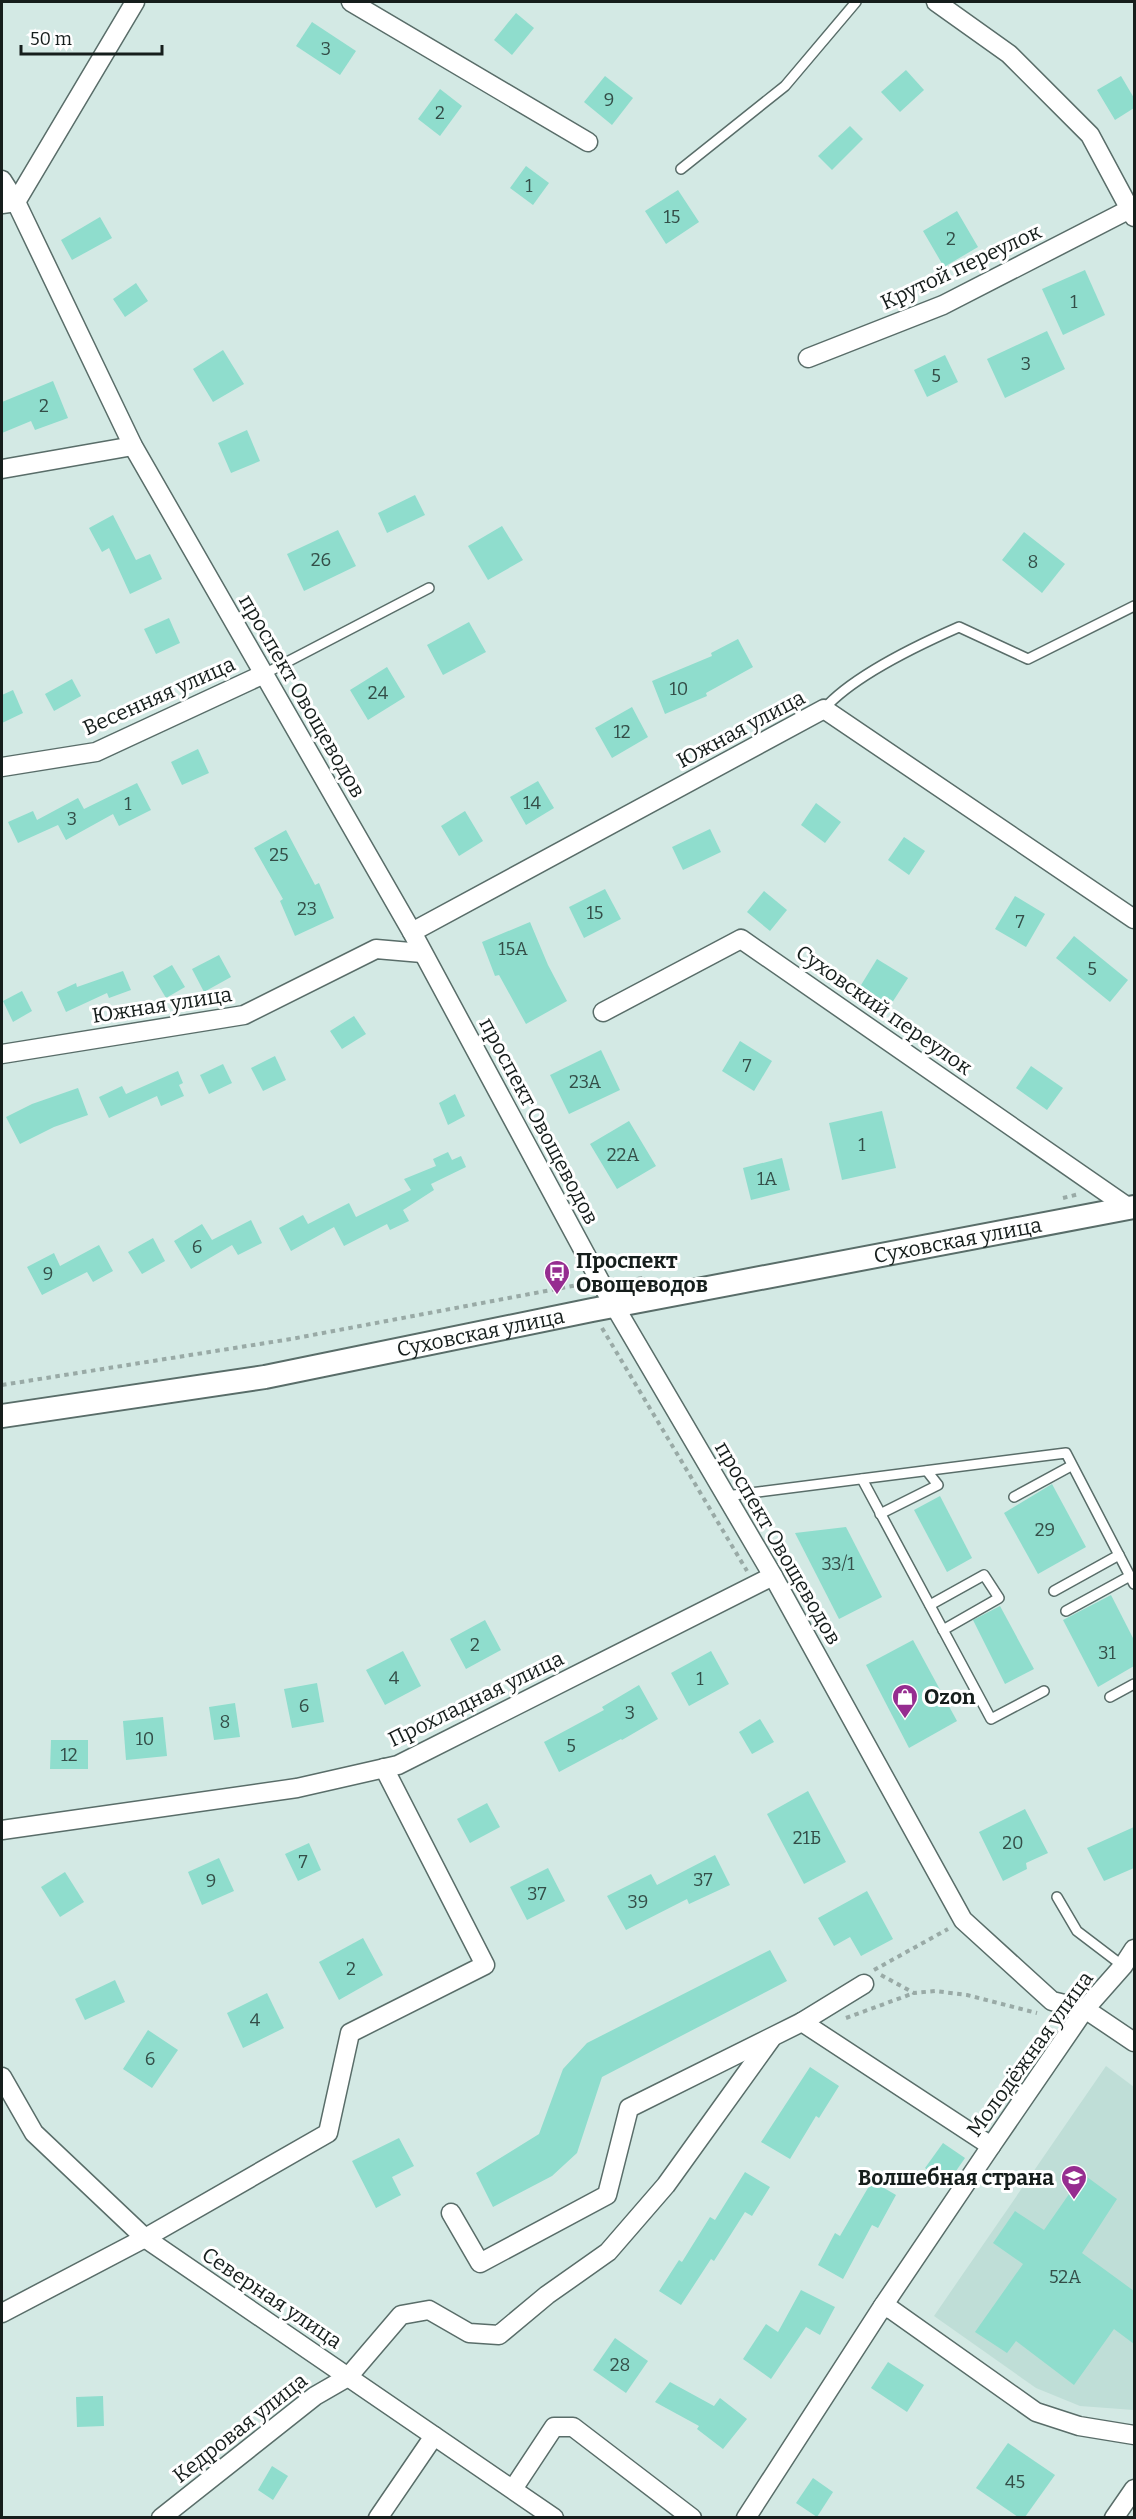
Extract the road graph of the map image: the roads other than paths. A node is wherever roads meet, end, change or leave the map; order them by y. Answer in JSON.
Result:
{"nodes":[{"id":1,"x":135,"y":2,"type":"edge"},
{"id":2,"x":351,"y":2,"type":"edge"},
{"id":3,"x":856,"y":2,"type":"edge"},
{"id":4,"x":936,"y":2,"type":"edge"},
{"id":5,"x":588,"y":142,"type":"dead end"},
{"id":6,"x":681,"y":169,"type":"dead end"},
{"id":7,"x":2,"y":180,"type":"edge"},
{"id":8,"x":9,"y":203,"type":"edge"},
{"id":9,"x":1132,"y":213,"type":"edge"},
{"id":10,"x":808,"y":358,"type":"dead end"},
{"id":11,"x":133,"y":446,"type":"junction"},
{"id":12,"x":2,"y":469,"type":"edge"},
{"id":13,"x":429,"y":588,"type":"dead end"},
{"id":14,"x":1134,"y":606,"type":"edge"},
{"id":15,"x":264,"y":674,"type":"junction"},
{"id":16,"x":824,"y":709,"type":"junction"},
{"id":17,"x":2,"y":767,"type":"edge"},
{"id":18,"x":1134,"y":919,"type":"edge"},
{"id":19,"x":412,"y":932,"type":"junction"},
{"id":20,"x":422,"y":953,"type":"junction"},
{"id":21,"x":603,"y":1012,"type":"dead end"},
{"id":22,"x":2,"y":1054,"type":"edge"},
{"id":23,"x":1132,"y":1207,"type":"edge"},
{"id":24,"x":614,"y":1306,"type":"junction"},
{"id":25,"x":2,"y":1416,"type":"edge"},
{"id":26,"x":1071,"y":1467,"type":"junction"},
{"id":27,"x":927,"y":1471,"type":"junction"},
{"id":28,"x":862,"y":1479,"type":"junction"},
{"id":29,"x":726,"y":1496,"type":"junction"},
{"id":30,"x":1014,"y":1497,"type":"dead end"},
{"id":31,"x":880,"y":1514,"type":"junction"},
{"id":32,"x":1119,"y":1555,"type":"junction"},
{"id":33,"x":773,"y":1576,"type":"junction"},
{"id":34,"x":1132,"y":1580,"type":"edge"},
{"id":35,"x":1053,"y":1591,"type":"dead end"},
{"id":36,"x":930,"y":1605,"type":"junction"},
{"id":37,"x":1066,"y":1611,"type":"dead end"},
{"id":38,"x":943,"y":1630,"type":"junction"},
{"id":39,"x":1134,"y":1684,"type":"edge"},
{"id":40,"x":1044,"y":1691,"type":"dead end"},
{"id":41,"x":1110,"y":1697,"type":"dead end"},
{"id":42,"x":384,"y":1768,"type":"junction"},
{"id":43,"x":2,"y":1830,"type":"edge"},
{"id":44,"x":1057,"y":1897,"type":"dead end"},
{"id":45,"x":1134,"y":1949,"type":"edge"},
{"id":46,"x":1123,"y":1966,"type":"junction"},
{"id":47,"x":864,"y":1984,"type":"dead end"},
{"id":48,"x":1085,"y":2009,"type":"junction"},
{"id":49,"x":802,"y":2022,"type":"junction"},
{"id":50,"x":771,"y":2039,"type":"junction"},
{"id":51,"x":1134,"y":2042,"type":"edge"},
{"id":52,"x":2,"y":2077,"type":"edge"},
{"id":53,"x":991,"y":2146,"type":"junction"},
{"id":54,"x":451,"y":2213,"type":"dead end"},
{"id":55,"x":145,"y":2238,"type":"junction"},
{"id":56,"x":883,"y":2306,"type":"junction"},
{"id":57,"x":2,"y":2313,"type":"edge"},
{"id":58,"x":348,"y":2377,"type":"junction"},
{"id":59,"x":1134,"y":2435,"type":"edge"},
{"id":60,"x":434,"y":2436,"type":"junction"},
{"id":61,"x":1134,"y":2489,"type":"edge"},
{"id":62,"x":513,"y":2490,"type":"junction"},
{"id":63,"x":161,"y":2517,"type":"edge"},
{"id":64,"x":378,"y":2517,"type":"edge"},
{"id":65,"x":554,"y":2517,"type":"edge"},
{"id":66,"x":692,"y":2517,"type":"edge"},
{"id":67,"x":746,"y":2517,"type":"edge"},
{"id":68,"x":1114,"y":2517,"type":"edge"}],
"edges":[{"from":1,"to":8,"type":"street"},
{"from":2,"to":5,"type":"street"},
{"from":3,"to":6,"type":"lane"},
{"from":4,"to":9,"type":"street"},
{"from":7,"to":8,"type":"street","name":"проспект Овощеводов"},
{"from":8,"to":11,"type":"street","name":"проспект Овощеводов"},
{"from":9,"to":10,"type":"street","name":"Крутой переулок"},
{"from":11,"to":12,"type":"street"},
{"from":11,"to":15,"type":"street","name":"проспект Овощеводов"},
{"from":13,"to":15,"type":"lane"},
{"from":14,"to":16,"type":"lane"},
{"from":15,"to":17,"type":"street","name":"Весенняя улица"},
{"from":15,"to":19,"type":"street","name":"проспект Овощеводов"},
{"from":16,"to":18,"type":"street","name":"Южная улица"},
{"from":16,"to":19,"type":"street","name":"Южная улица"},
{"from":19,"to":20,"type":"street","name":"проспект Овощеводов"},
{"from":20,"to":22,"type":"street","name":"Южная улица"},
{"from":20,"to":24,"type":"street","name":"проспект Овощеводов"},
{"from":21,"to":23,"type":"street","name":"Суховский переулок"},
{"from":23,"to":24,"type":"street","name":"Суховская улица"},
{"from":24,"to":25,"type":"street","name":"Суховская улица"},
{"from":24,"to":29,"type":"street","name":"проспект Овощеводов"},
{"from":26,"to":27,"type":"lane"},
{"from":26,"to":30,"type":"lane"},
{"from":26,"to":32,"type":"lane"},
{"from":27,"to":28,"type":"lane"},
{"from":27,"to":31,"type":"lane"},
{"from":28,"to":29,"type":"lane"},
{"from":28,"to":31,"type":"lane"},
{"from":29,"to":33,"type":"street","name":"проспект Овощеводов"},
{"from":31,"to":36,"type":"lane"},
{"from":32,"to":34,"type":"lane"},
{"from":32,"to":35,"type":"lane"},
{"from":33,"to":42,"type":"street","name":"Прохладная улица"},
{"from":33,"to":48,"type":"street","name":"проспект Овощеводов"},
{"from":34,"to":37,"type":"lane"},
{"from":36,"to":38,"type":"lane"},
{"from":36,"to":38,"type":"lane"},
{"from":38,"to":40,"type":"lane"},
{"from":39,"to":41,"type":"lane"},
{"from":42,"to":43,"type":"street","name":"Прохладная улица"},
{"from":42,"to":55,"type":"street"},
{"from":44,"to":46,"type":"lane"},
{"from":45,"to":46,"type":"street","name":"Молодёжная улица"},
{"from":46,"to":48,"type":"street","name":"Молодёжная улица"},
{"from":47,"to":49,"type":"street"},
{"from":48,"to":51,"type":"street","name":"проспект Овощеводов"},
{"from":48,"to":53,"type":"street","name":"Молодёжная улица"},
{"from":49,"to":50,"type":"street"},
{"from":49,"to":53,"type":"street"},
{"from":50,"to":54,"type":"street"},
{"from":50,"to":58,"type":"street","name":"Кедровая улица"},
{"from":52,"to":55,"type":"street","name":"Северная улица"},
{"from":53,"to":56,"type":"street","name":"Молодёжная улица"},
{"from":55,"to":57,"type":"street"},
{"from":55,"to":58,"type":"street","name":"Северная улица"},
{"from":56,"to":59,"type":"street"},
{"from":56,"to":67,"type":"street","name":"Молодёжная улица"},
{"from":58,"to":60,"type":"street","name":"Северная улица"},
{"from":58,"to":63,"type":"street","name":"Кедровая улица"},
{"from":60,"to":62,"type":"street","name":"Северная улица"},
{"from":60,"to":64,"type":"street"},
{"from":61,"to":68,"type":"street"},
{"from":62,"to":65,"type":"street","name":"Северная улица"},
{"from":62,"to":66,"type":"street"}]}
